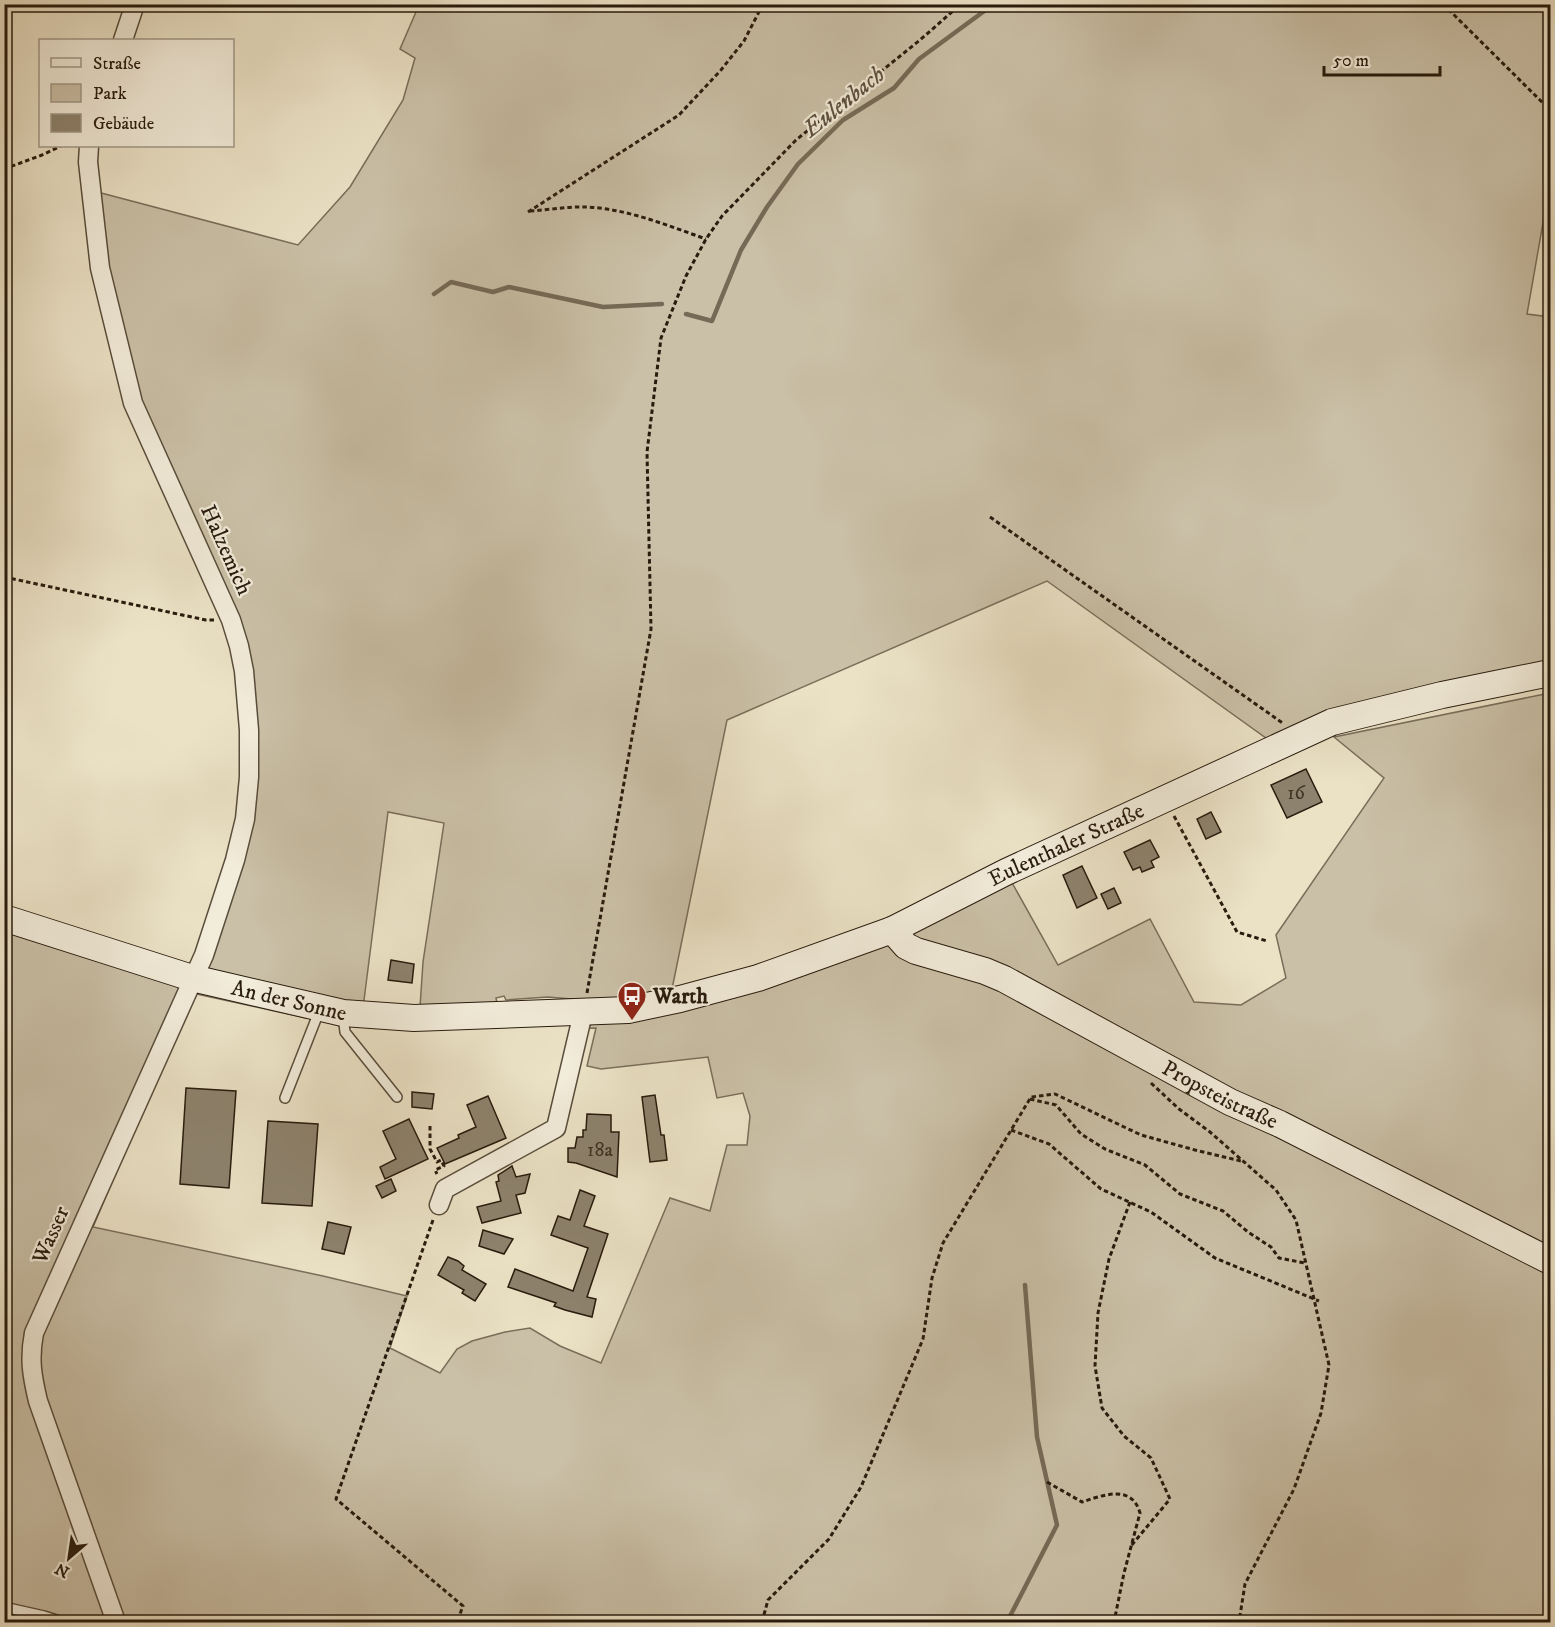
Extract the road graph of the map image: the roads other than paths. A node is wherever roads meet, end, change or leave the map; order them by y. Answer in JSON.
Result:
{"nodes":[{"id":1,"x":135,"y":4,"type":"edge"},
{"id":2,"x":123,"y":39,"type":"edge"},
{"id":3,"x":89,"y":147,"type":"edge"},
{"id":4,"x":1551,"y":673,"type":"edge"},
{"id":5,"x":4,"y":918,"type":"edge"},
{"id":6,"x":892,"y":930,"type":"junction"},
{"id":7,"x":192,"y":978,"type":"junction"},
{"id":8,"x":331,"y":1011,"type":"junction"},
{"id":9,"x":583,"y":1013,"type":"junction"},
{"id":10,"x":397,"y":1097,"type":"dead end"},
{"id":11,"x":285,"y":1098,"type":"dead end"},
{"id":12,"x":439,"y":1205,"type":"road end"},
{"id":13,"x":1551,"y":1261,"type":"edge"},
{"id":14,"x":4,"y":1607,"type":"edge"},
{"id":15,"x":63,"y":1623,"type":"edge"},
{"id":16,"x":116,"y":1623,"type":"edge"}],
"edges":[{"from":1,"to":2,"type":"street"},
{"from":3,"to":7,"type":"street","name":"Halzemich"},
{"from":4,"to":6,"type":"street","name":"Eulenthaler Straße"},
{"from":5,"to":7,"type":"street","name":"An der Sonne"},
{"from":6,"to":9,"type":"street","name":"Eulenthaler Straße"},
{"from":6,"to":13,"type":"street","name":"Propsteistraße"},
{"from":7,"to":8,"type":"street","name":"An der Sonne"},
{"from":7,"to":16,"type":"street","name":"Wasser"},
{"from":8,"to":9,"type":"street","name":"An der Sonne"},
{"from":8,"to":10,"type":"lane"},
{"from":8,"to":11,"type":"lane"},
{"from":9,"to":12,"type":"street"},
{"from":14,"to":15,"type":"lane"}]}
